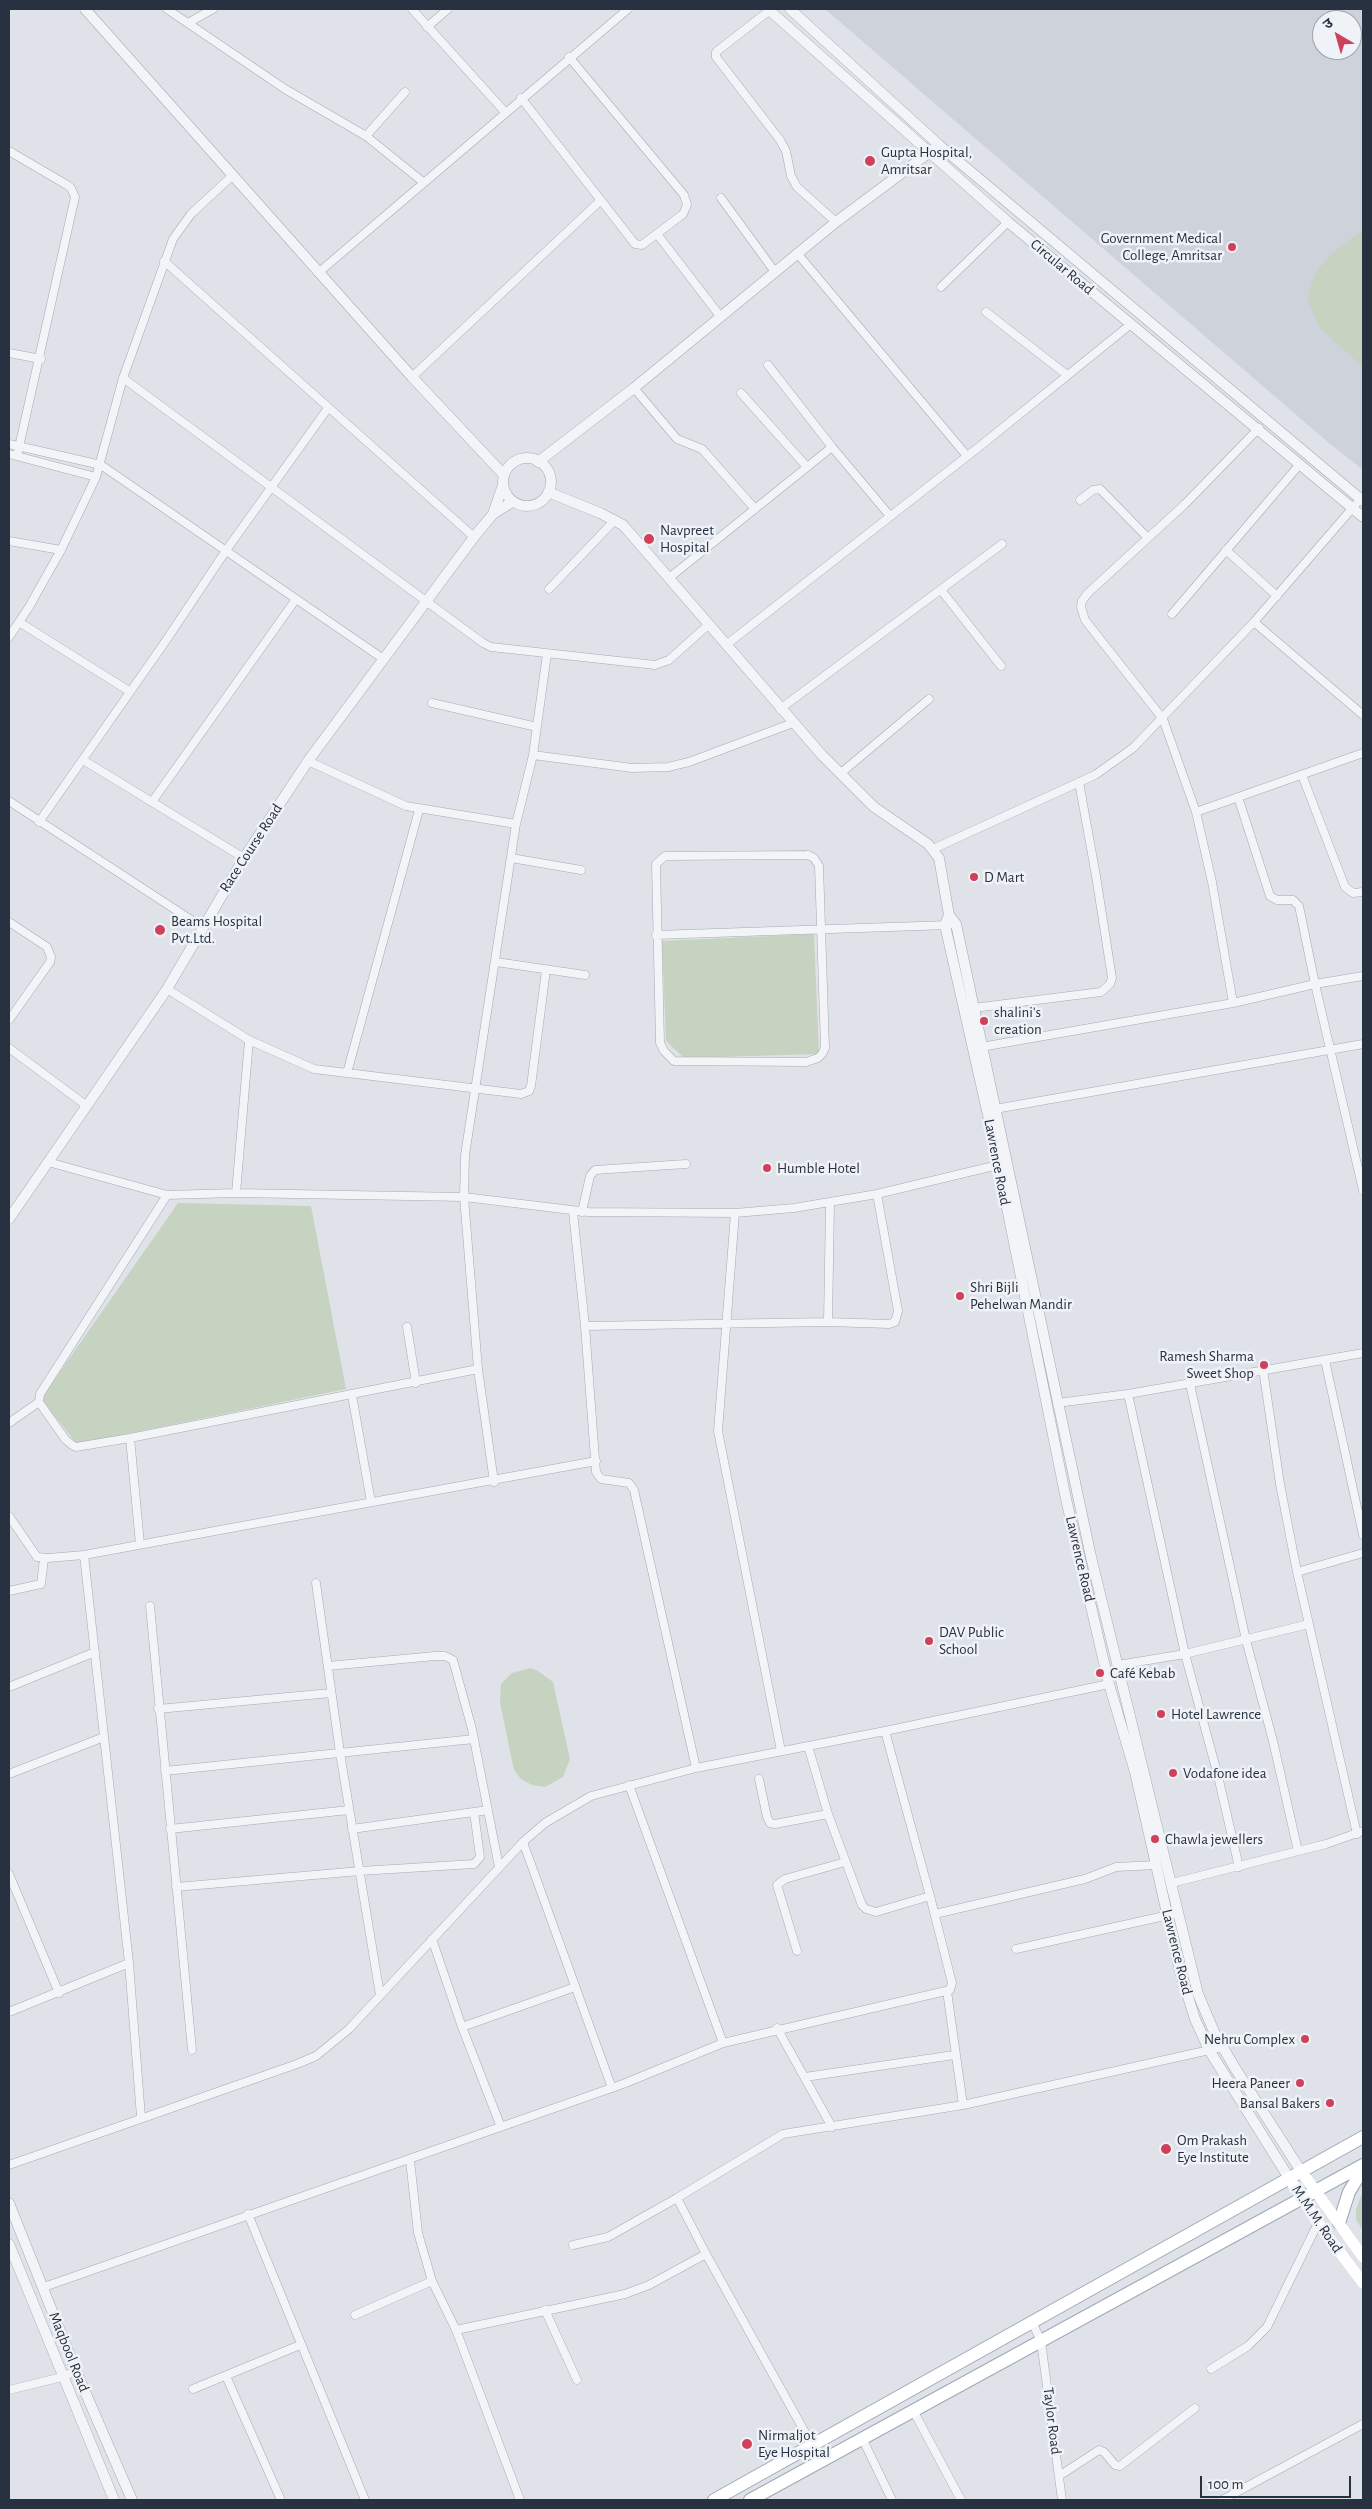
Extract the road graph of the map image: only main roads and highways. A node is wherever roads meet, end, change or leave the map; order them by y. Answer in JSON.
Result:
{"nodes":[{"id":1,"x":1363,"y":2137,"type":"edge"},
{"id":2,"x":1363,"y":2165,"type":"edge"},
{"id":3,"x":1363,"y":2169,"type":"edge"},
{"id":4,"x":1302,"y":2171,"type":"junction"},
{"id":5,"x":1289,"y":2178,"type":"junction"},
{"id":6,"x":1315,"y":2191,"type":"junction"},
{"id":7,"x":1302,"y":2198,"type":"junction"},
{"id":8,"x":1339,"y":2223,"type":"junction"},
{"id":9,"x":1363,"y":2257,"type":"edge"},
{"id":10,"x":1363,"y":2283,"type":"edge"},
{"id":11,"x":714,"y":2500,"type":"edge"},
{"id":12,"x":750,"y":2500,"type":"edge"}],
"edges":[{"from":1,"to":4,"type":"main road"},
{"from":2,"to":6,"type":"main road"},
{"from":3,"to":8,"type":"main road"},
{"from":4,"to":5,"type":"main road"},
{"from":4,"to":6,"type":"main road","name":"M.M.M. Road"},
{"from":5,"to":7,"type":"main road","name":"M.M.M. Road"},
{"from":5,"to":11,"type":"main road"},
{"from":6,"to":7,"type":"main road"},
{"from":6,"to":8,"type":"main road","name":"M.M.M. Road"},
{"from":7,"to":10,"type":"main road","name":"M.M.M. Road"},
{"from":7,"to":12,"type":"main road"},
{"from":8,"to":9,"type":"main road","name":"M.M.M. Road"}]}
